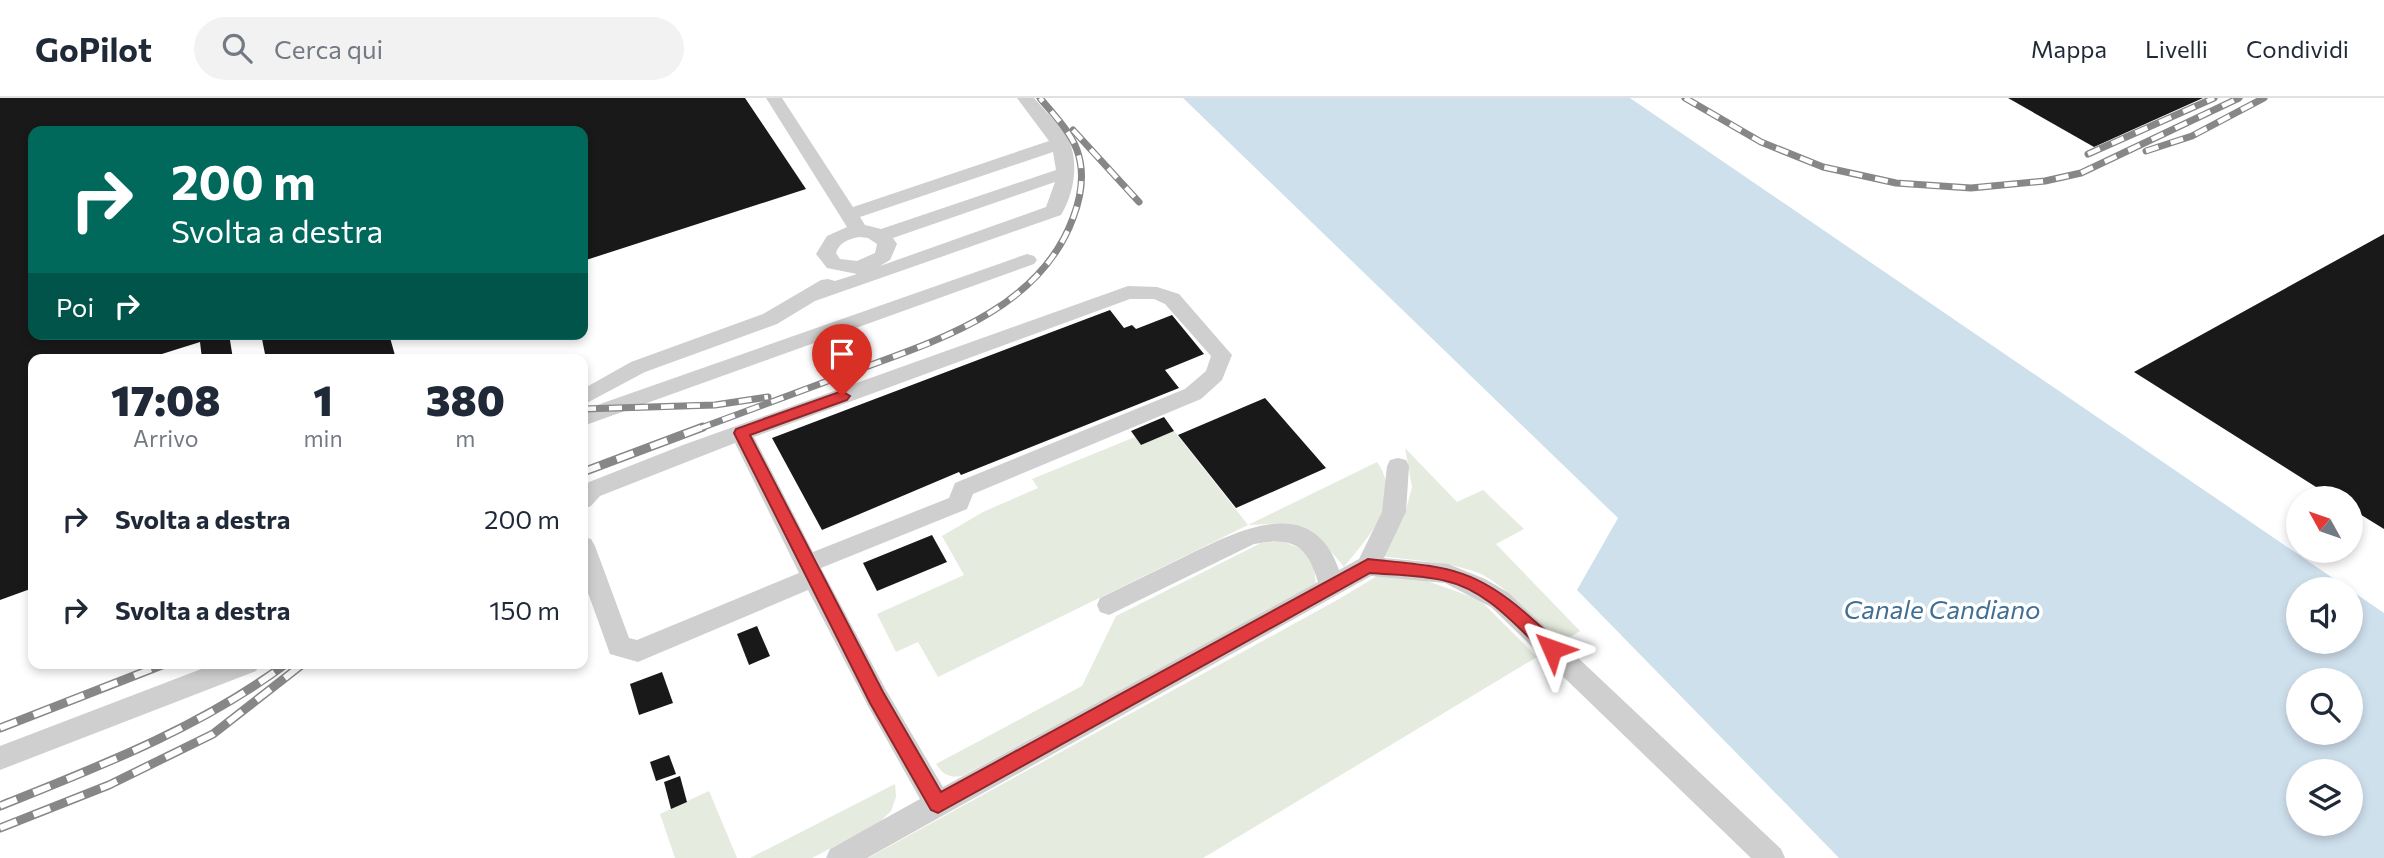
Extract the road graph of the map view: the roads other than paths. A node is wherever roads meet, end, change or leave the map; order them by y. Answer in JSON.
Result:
{"nodes":[{"id":1,"x":774,"y":98,"type":"edge"},
{"id":2,"x":1025,"y":98,"type":"edge"},
{"id":3,"x":1061,"y":143,"type":"junction"},
{"id":4,"x":1065,"y":173,"type":"junction"},
{"id":5,"x":853,"y":223,"type":"junction"},
{"id":6,"x":880,"y":236,"type":"junction"},
{"id":7,"x":1027,"y":260,"type":"dead end"},
{"id":8,"x":850,"y":269,"type":"junction"},
{"id":9,"x":816,"y":295,"type":"junction"},
{"id":10,"x":588,"y":394,"type":"edge"},
{"id":11,"x":588,"y":416,"type":"edge"},
{"id":12,"x":741,"y":433,"type":"junction"},
{"id":13,"x":1398,"y":466,"type":"dead end"},
{"id":14,"x":588,"y":494,"type":"edge"},
{"id":15,"x":588,"y":561,"type":"edge"},
{"id":16,"x":1368,"y":566,"type":"junction"},
{"id":17,"x":810,"y":570,"type":"junction"},
{"id":18,"x":1332,"y":586,"type":"junction"},
{"id":19,"x":1110,"y":605,"type":"dead end"},
{"id":20,"x":231,"y":669,"type":"edge"},
{"id":21,"x":0,"y":758,"type":"edge"},
{"id":22,"x":938,"y":804,"type":"junction"},
{"id":23,"x":840,"y":858,"type":"edge"},
{"id":24,"x":1771,"y":858,"type":"edge"}],
"edges":[{"from":1,"to":5,"type":"street"},
{"from":2,"to":3,"type":"street"},
{"from":3,"to":4,"type":"street"},
{"from":3,"to":5,"type":"street"},
{"from":4,"to":6,"type":"street"},
{"from":4,"to":9,"type":"street"},
{"from":5,"to":6,"type":"street"},
{"from":5,"to":8,"type":"street"},
{"from":6,"to":8,"type":"street"},
{"from":7,"to":11,"type":"street"},
{"from":8,"to":9,"type":"street"},
{"from":9,"to":10,"type":"street"},
{"from":12,"to":14,"type":"street"},
{"from":12,"to":17,"type":"street"},
{"from":12,"to":17,"type":"street"},
{"from":13,"to":16,"type":"street"},
{"from":15,"to":17,"type":"street"},
{"from":16,"to":18,"type":"street"},
{"from":16,"to":24,"type":"street"},
{"from":17,"to":22,"type":"street"},
{"from":18,"to":19,"type":"street"},
{"from":18,"to":22,"type":"street"},
{"from":20,"to":21,"type":"street"},
{"from":22,"to":23,"type":"street"}]}
